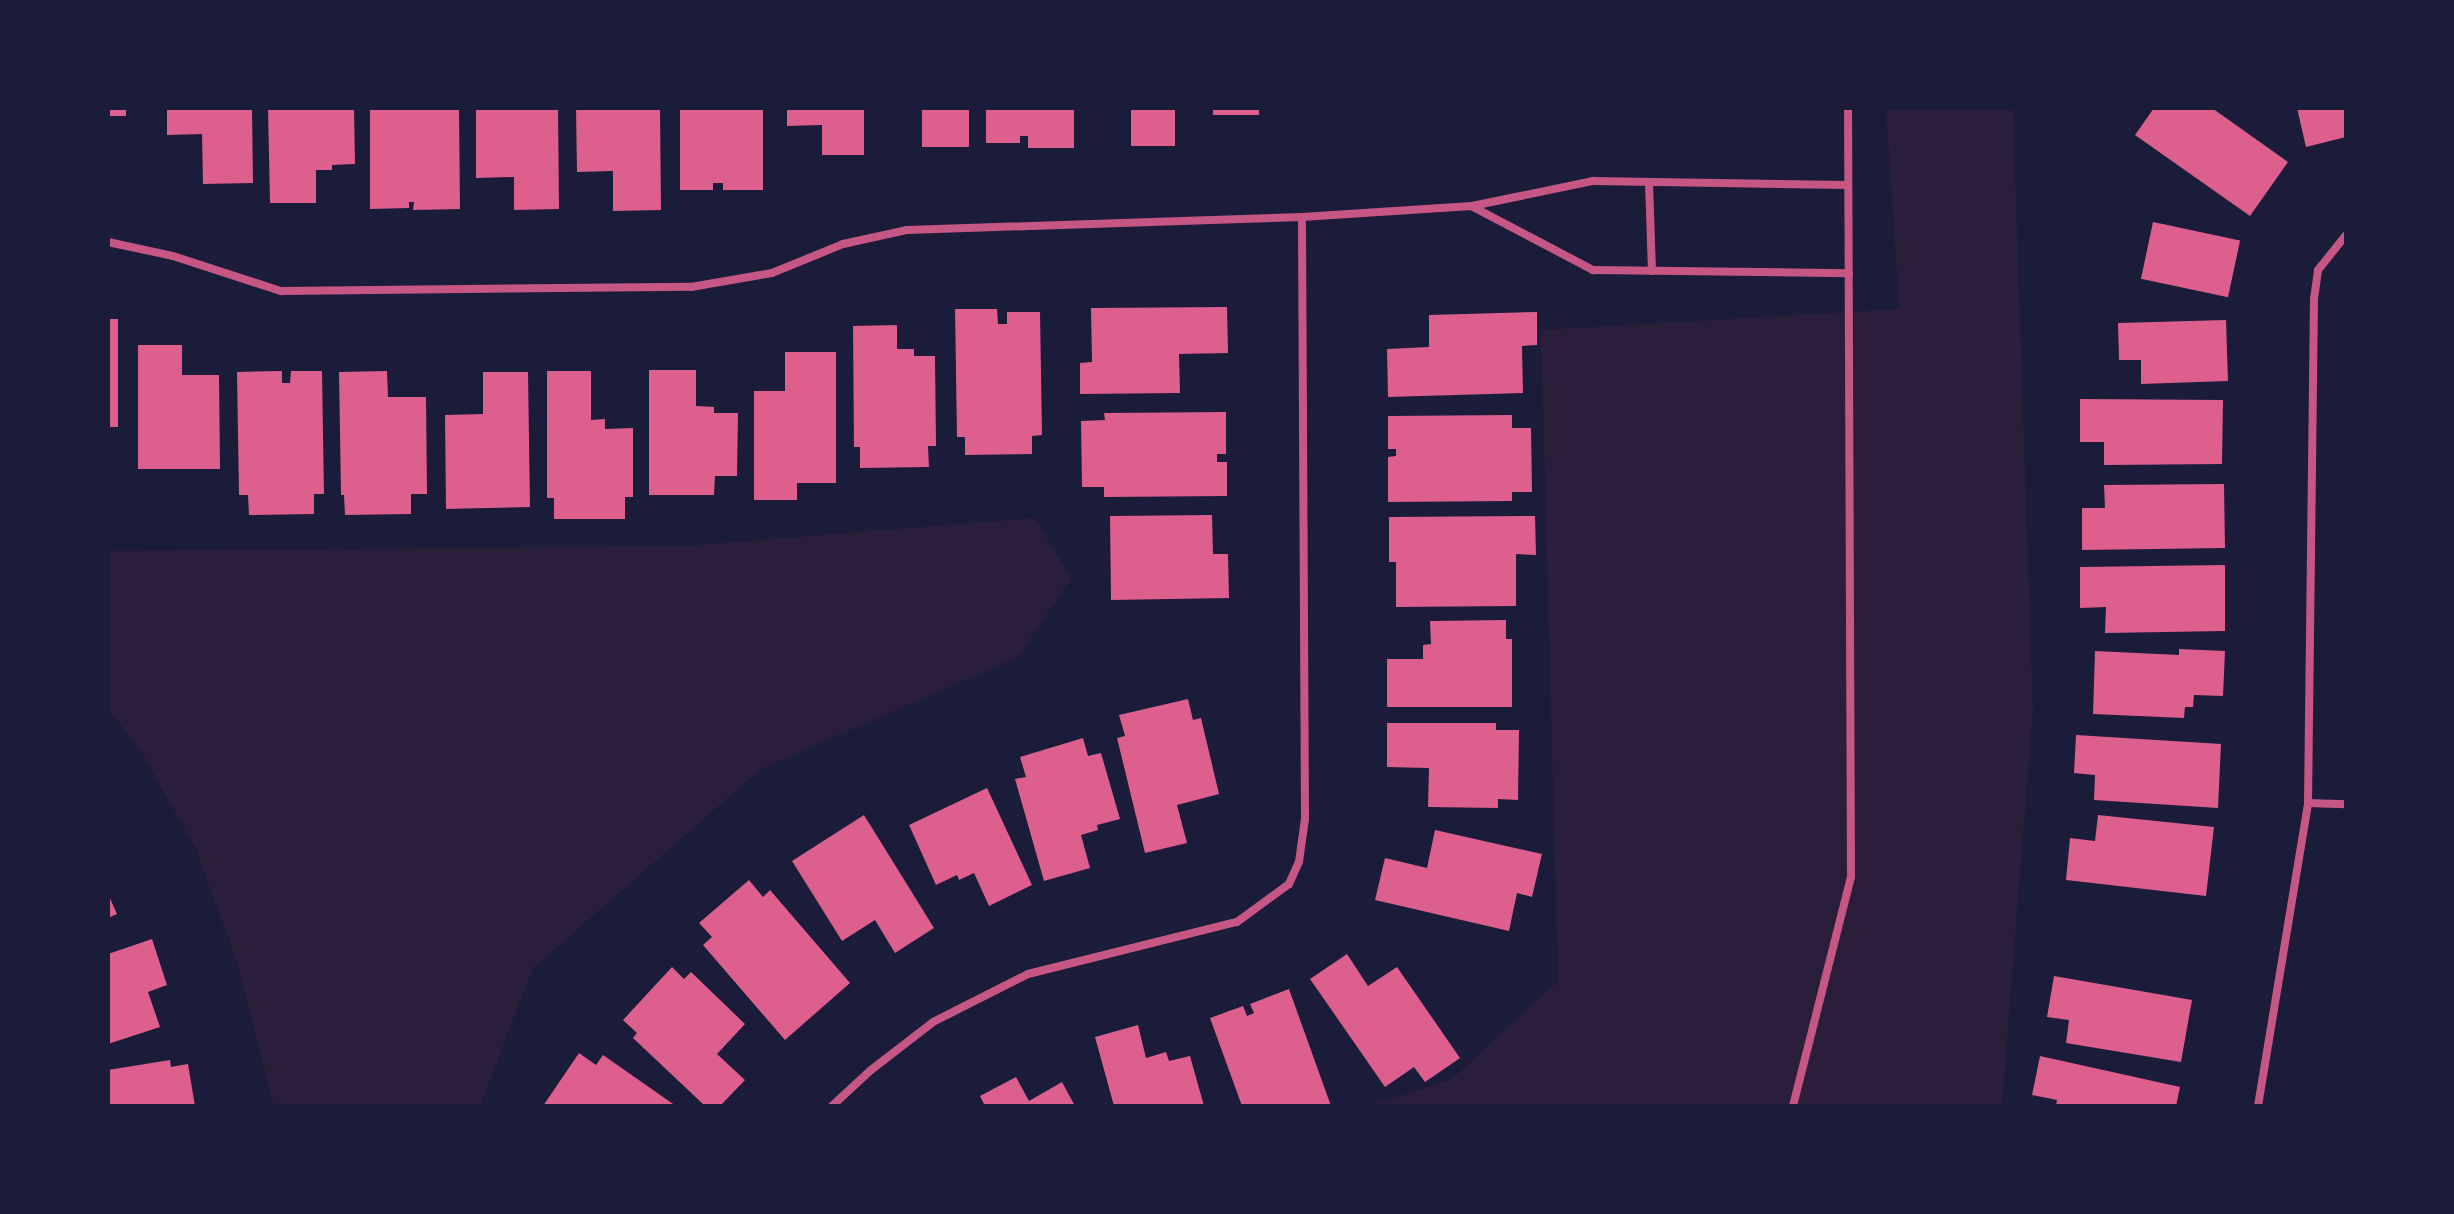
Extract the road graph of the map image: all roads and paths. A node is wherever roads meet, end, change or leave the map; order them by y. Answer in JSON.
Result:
{"nodes":[{"id":1,"x":1848,"y":108,"type":"edge"},
{"id":2,"x":1649,"y":182,"type":"junction"},
{"id":3,"x":1848,"y":185,"type":"junction"},
{"id":4,"x":1472,"y":206,"type":"junction"},
{"id":5,"x":1302,"y":217,"type":"junction"},
{"id":6,"x":2346,"y":235,"type":"edge"},
{"id":7,"x":108,"y":242,"type":"edge"},
{"id":8,"x":1652,"y":271,"type":"junction"},
{"id":9,"x":1849,"y":273,"type":"junction"},
{"id":10,"x":2308,"y":803,"type":"junction"},
{"id":11,"x":2346,"y":804,"type":"edge"},
{"id":12,"x":832,"y":1106,"type":"edge"},
{"id":13,"x":1793,"y":1106,"type":"edge"},
{"id":14,"x":2258,"y":1106,"type":"edge"}],
"edges":[{"from":1,"to":3,"type":"street"},
{"from":2,"to":3,"type":"street"},
{"from":2,"to":4,"type":"street"},
{"from":2,"to":8,"type":"street"},
{"from":3,"to":9,"type":"street"},
{"from":4,"to":5,"type":"street"},
{"from":4,"to":8,"type":"street"},
{"from":5,"to":7,"type":"street"},
{"from":5,"to":12,"type":"street"},
{"from":6,"to":10,"type":"street"},
{"from":8,"to":9,"type":"street"},
{"from":9,"to":13,"type":"street"},
{"from":10,"to":11,"type":"street"},
{"from":10,"to":14,"type":"street"}]}
